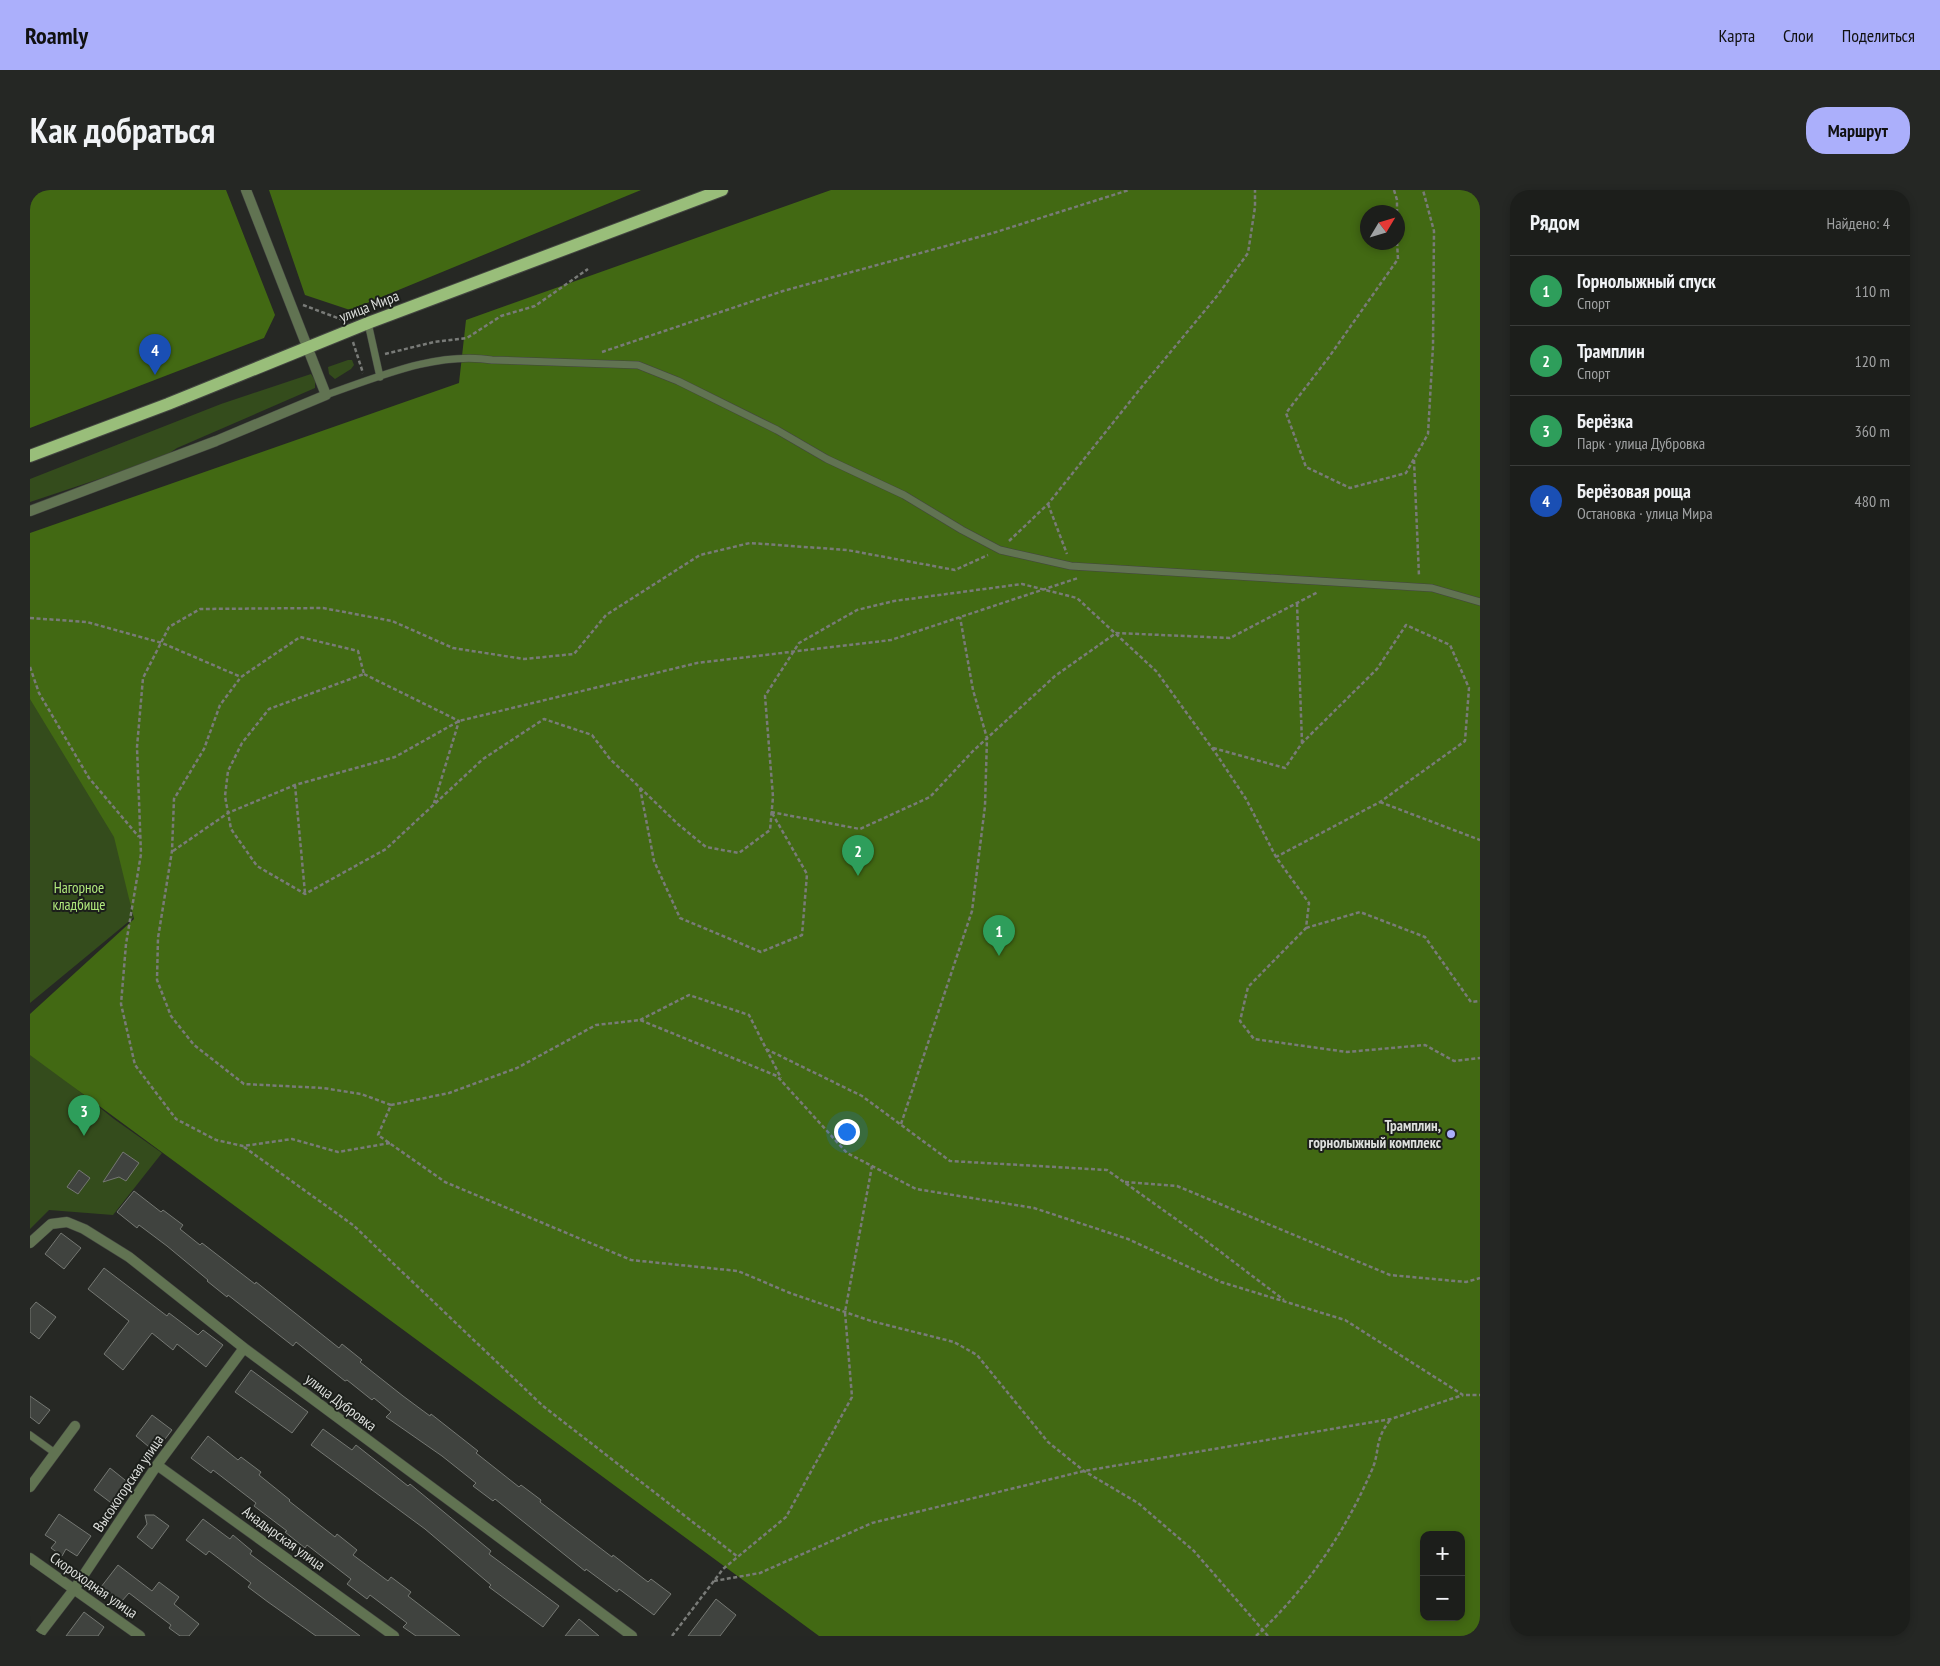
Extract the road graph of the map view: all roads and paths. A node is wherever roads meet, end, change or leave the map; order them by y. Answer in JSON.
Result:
{"nodes":[{"id":1,"x":246,"y":190,"type":"edge"},
{"id":2,"x":722,"y":190,"type":"edge"},
{"id":3,"x":1129,"y":190,"type":"edge"},
{"id":4,"x":1255,"y":190,"type":"edge"},
{"id":5,"x":1394,"y":190,"type":"edge"},
{"id":6,"x":1423,"y":190,"type":"edge"},
{"id":7,"x":1397,"y":205,"type":"edge"},
{"id":8,"x":1397,"y":250,"type":"edge"},
{"id":9,"x":588,"y":269,"type":"dead end"},
{"id":10,"x":368,"y":323,"type":"junction"},
{"id":11,"x":308,"y":348,"type":"junction"},
{"id":12,"x":600,"y":353,"type":"dead end"},
{"id":13,"x":376,"y":357,"type":"junction"},
{"id":14,"x":360,"y":362,"type":"dead end"},
{"id":15,"x":380,"y":377,"type":"junction"},
{"id":16,"x":326,"y":395,"type":"junction"},
{"id":17,"x":30,"y":456,"type":"edge"},
{"id":18,"x":1414,"y":458,"type":"junction"},
{"id":19,"x":1048,"y":504,"type":"junction"},
{"id":20,"x":30,"y":511,"type":"edge"},
{"id":21,"x":1000,"y":550,"type":"junction"},
{"id":22,"x":1071,"y":566,"type":"junction"},
{"id":23,"x":1080,"y":577,"type":"dead end"},
{"id":24,"x":1336,"y":582,"type":"junction"},
{"id":25,"x":1420,"y":588,"type":"junction"},
{"id":26,"x":1042,"y":590,"type":"junction"},
{"id":27,"x":1480,"y":602,"type":"edge"},
{"id":28,"x":1297,"y":603,"type":"junction"},
{"id":29,"x":960,"y":617,"type":"junction"},
{"id":30,"x":30,"y":618,"type":"edge"},
{"id":31,"x":1116,"y":633,"type":"junction"},
{"id":32,"x":162,"y":643,"type":"junction"},
{"id":33,"x":793,"y":653,"type":"junction"},
{"id":34,"x":30,"y":667,"type":"edge"},
{"id":35,"x":364,"y":674,"type":"junction"},
{"id":36,"x":241,"y":677,"type":"junction"},
{"id":37,"x":459,"y":721,"type":"junction"},
{"id":38,"x":987,"y":738,"type":"junction"},
{"id":39,"x":1302,"y":743,"type":"junction"},
{"id":40,"x":1212,"y":748,"type":"junction"},
{"id":41,"x":295,"y":785,"type":"junction"},
{"id":42,"x":640,"y":787,"type":"junction"},
{"id":43,"x":1380,"y":802,"type":"junction"},
{"id":44,"x":434,"y":804,"type":"junction"},
{"id":45,"x":771,"y":812,"type":"junction"},
{"id":46,"x":228,"y":813,"type":"junction"},
{"id":47,"x":140,"y":838,"type":"junction"},
{"id":48,"x":1480,"y":840,"type":"edge"},
{"id":49,"x":172,"y":851,"type":"junction"},
{"id":50,"x":1276,"y":857,"type":"junction"},
{"id":51,"x":305,"y":894,"type":"junction"},
{"id":52,"x":1306,"y":928,"type":"junction"},
{"id":53,"x":1480,"y":1001,"type":"edge"},
{"id":54,"x":640,"y":1020,"type":"junction"},
{"id":55,"x":766,"y":1049,"type":"junction"},
{"id":56,"x":1480,"y":1058,"type":"edge"},
{"id":57,"x":783,"y":1083,"type":"junction"},
{"id":58,"x":391,"y":1105,"type":"junction"},
{"id":59,"x":901,"y":1124,"type":"junction"},
{"id":60,"x":390,"y":1143,"type":"junction"},
{"id":61,"x":243,"y":1146,"type":"junction"},
{"id":62,"x":872,"y":1166,"type":"junction"},
{"id":63,"x":1124,"y":1182,"type":"junction"},
{"id":64,"x":30,"y":1243,"type":"edge"},
{"id":65,"x":1480,"y":1278,"type":"edge"},
{"id":66,"x":1287,"y":1302,"type":"junction"},
{"id":67,"x":845,"y":1312,"type":"junction"},
{"id":68,"x":244,"y":1348,"type":"junction"},
{"id":69,"x":1463,"y":1395,"type":"junction"},
{"id":70,"x":1480,"y":1395,"type":"edge"},
{"id":71,"x":1391,"y":1419,"type":"junction"},
{"id":72,"x":75,"y":1426,"type":"dead end"},
{"id":73,"x":30,"y":1435,"type":"edge"},
{"id":74,"x":55,"y":1453,"type":"junction"},
{"id":75,"x":157,"y":1465,"type":"junction"},
{"id":76,"x":1084,"y":1471,"type":"junction"},
{"id":77,"x":30,"y":1487,"type":"edge"},
{"id":78,"x":738,"y":1557,"type":"junction"},
{"id":79,"x":30,"y":1558,"type":"edge"},
{"id":80,"x":714,"y":1581,"type":"junction"},
{"id":81,"x":75,"y":1588,"type":"junction"},
{"id":82,"x":1264,"y":1629,"type":"junction"},
{"id":83,"x":38,"y":1636,"type":"edge"},
{"id":84,"x":140,"y":1636,"type":"edge"},
{"id":85,"x":394,"y":1636,"type":"edge"},
{"id":86,"x":632,"y":1636,"type":"edge"},
{"id":87,"x":672,"y":1636,"type":"edge"},
{"id":88,"x":1256,"y":1636,"type":"edge"},
{"id":89,"x":1268,"y":1636,"type":"edge"}],
"edges":[{"from":1,"to":11,"type":"street"},
{"from":2,"to":10,"type":"main road","name":"улица Мира"},
{"from":3,"to":12,"type":"path"},
{"from":4,"to":19,"type":"path"},
{"from":5,"to":7,"type":"path"},
{"from":6,"to":18,"type":"path"},
{"from":8,"to":18,"type":"path"},
{"from":9,"to":13,"type":"path"},
{"from":10,"to":11,"type":"main road","name":"улица Мира"},
{"from":10,"to":13,"type":"lane"},
{"from":11,"to":16,"type":"street"},
{"from":11,"to":17,"type":"main road","name":"улица Мира"},
{"from":13,"to":14,"type":"path"},
{"from":13,"to":15,"type":"lane"},
{"from":15,"to":16,"type":"lane"},
{"from":15,"to":21,"type":"lane"},
{"from":16,"to":20,"type":"street"},
{"from":18,"to":25,"type":"path"},
{"from":19,"to":21,"type":"path"},
{"from":19,"to":22,"type":"path"},
{"from":21,"to":22,"type":"lane"},
{"from":21,"to":32,"type":"path"},
{"from":22,"to":24,"type":"lane"},
{"from":23,"to":26,"type":"path"},
{"from":24,"to":25,"type":"lane"},
{"from":24,"to":28,"type":"path"},
{"from":25,"to":27,"type":"lane"},
{"from":26,"to":29,"type":"path"},
{"from":26,"to":31,"type":"path"},
{"from":26,"to":33,"type":"path"},
{"from":28,"to":31,"type":"path"},
{"from":28,"to":39,"type":"path"},
{"from":29,"to":33,"type":"path"},
{"from":29,"to":38,"type":"path"},
{"from":30,"to":32,"type":"path"},
{"from":31,"to":38,"type":"path"},
{"from":31,"to":40,"type":"path"},
{"from":32,"to":36,"type":"path"},
{"from":32,"to":47,"type":"path"},
{"from":33,"to":37,"type":"path"},
{"from":33,"to":45,"type":"path"},
{"from":34,"to":47,"type":"path"},
{"from":35,"to":36,"type":"path"},
{"from":35,"to":37,"type":"path"},
{"from":35,"to":46,"type":"path"},
{"from":36,"to":49,"type":"path"},
{"from":37,"to":41,"type":"path"},
{"from":37,"to":44,"type":"path"},
{"from":38,"to":45,"type":"path"},
{"from":38,"to":59,"type":"path"},
{"from":39,"to":40,"type":"path"},
{"from":39,"to":43,"type":"path"},
{"from":40,"to":50,"type":"path"},
{"from":41,"to":46,"type":"path"},
{"from":41,"to":51,"type":"path"},
{"from":42,"to":44,"type":"path"},
{"from":42,"to":45,"type":"path"},
{"from":42,"to":45,"type":"path"},
{"from":43,"to":48,"type":"path"},
{"from":43,"to":50,"type":"path"},
{"from":44,"to":51,"type":"path"},
{"from":46,"to":49,"type":"path"},
{"from":46,"to":51,"type":"path"},
{"from":47,"to":61,"type":"path"},
{"from":49,"to":58,"type":"path"},
{"from":50,"to":52,"type":"path"},
{"from":52,"to":53,"type":"path"},
{"from":52,"to":56,"type":"path"},
{"from":54,"to":55,"type":"path"},
{"from":54,"to":57,"type":"path"},
{"from":54,"to":58,"type":"path"},
{"from":55,"to":57,"type":"path"},
{"from":55,"to":59,"type":"path"},
{"from":57,"to":62,"type":"path"},
{"from":58,"to":60,"type":"path"},
{"from":59,"to":63,"type":"path"},
{"from":60,"to":61,"type":"path"},
{"from":60,"to":67,"type":"path"},
{"from":61,"to":78,"type":"path"},
{"from":62,"to":66,"type":"path"},
{"from":62,"to":67,"type":"path"},
{"from":63,"to":65,"type":"path"},
{"from":63,"to":66,"type":"path"},
{"from":64,"to":68,"type":"street","name":"улица Дубровка"},
{"from":66,"to":69,"type":"path"},
{"from":67,"to":76,"type":"path"},
{"from":67,"to":78,"type":"path"},
{"from":68,"to":75,"type":"street","name":"Высокогорская улица"},
{"from":68,"to":86,"type":"street","name":"улица Дубровка"},
{"from":69,"to":70,"type":"path"},
{"from":69,"to":71,"type":"path"},
{"from":71,"to":76,"type":"path"},
{"from":71,"to":82,"type":"path"},
{"from":72,"to":74,"type":"street"},
{"from":73,"to":74,"type":"lane"},
{"from":74,"to":77,"type":"street"},
{"from":75,"to":81,"type":"street","name":"Высокогорская улица"},
{"from":75,"to":85,"type":"street","name":"Анадырская улица"},
{"from":76,"to":80,"type":"path"},
{"from":76,"to":82,"type":"path"},
{"from":78,"to":80,"type":"path"},
{"from":79,"to":81,"type":"street","name":"Скороходная улица"},
{"from":80,"to":87,"type":"path"},
{"from":81,"to":83,"type":"street","name":"Высокогорская улица"},
{"from":81,"to":84,"type":"street","name":"Скороходная улица"},
{"from":82,"to":88,"type":"path"},
{"from":82,"to":89,"type":"path"}]}
